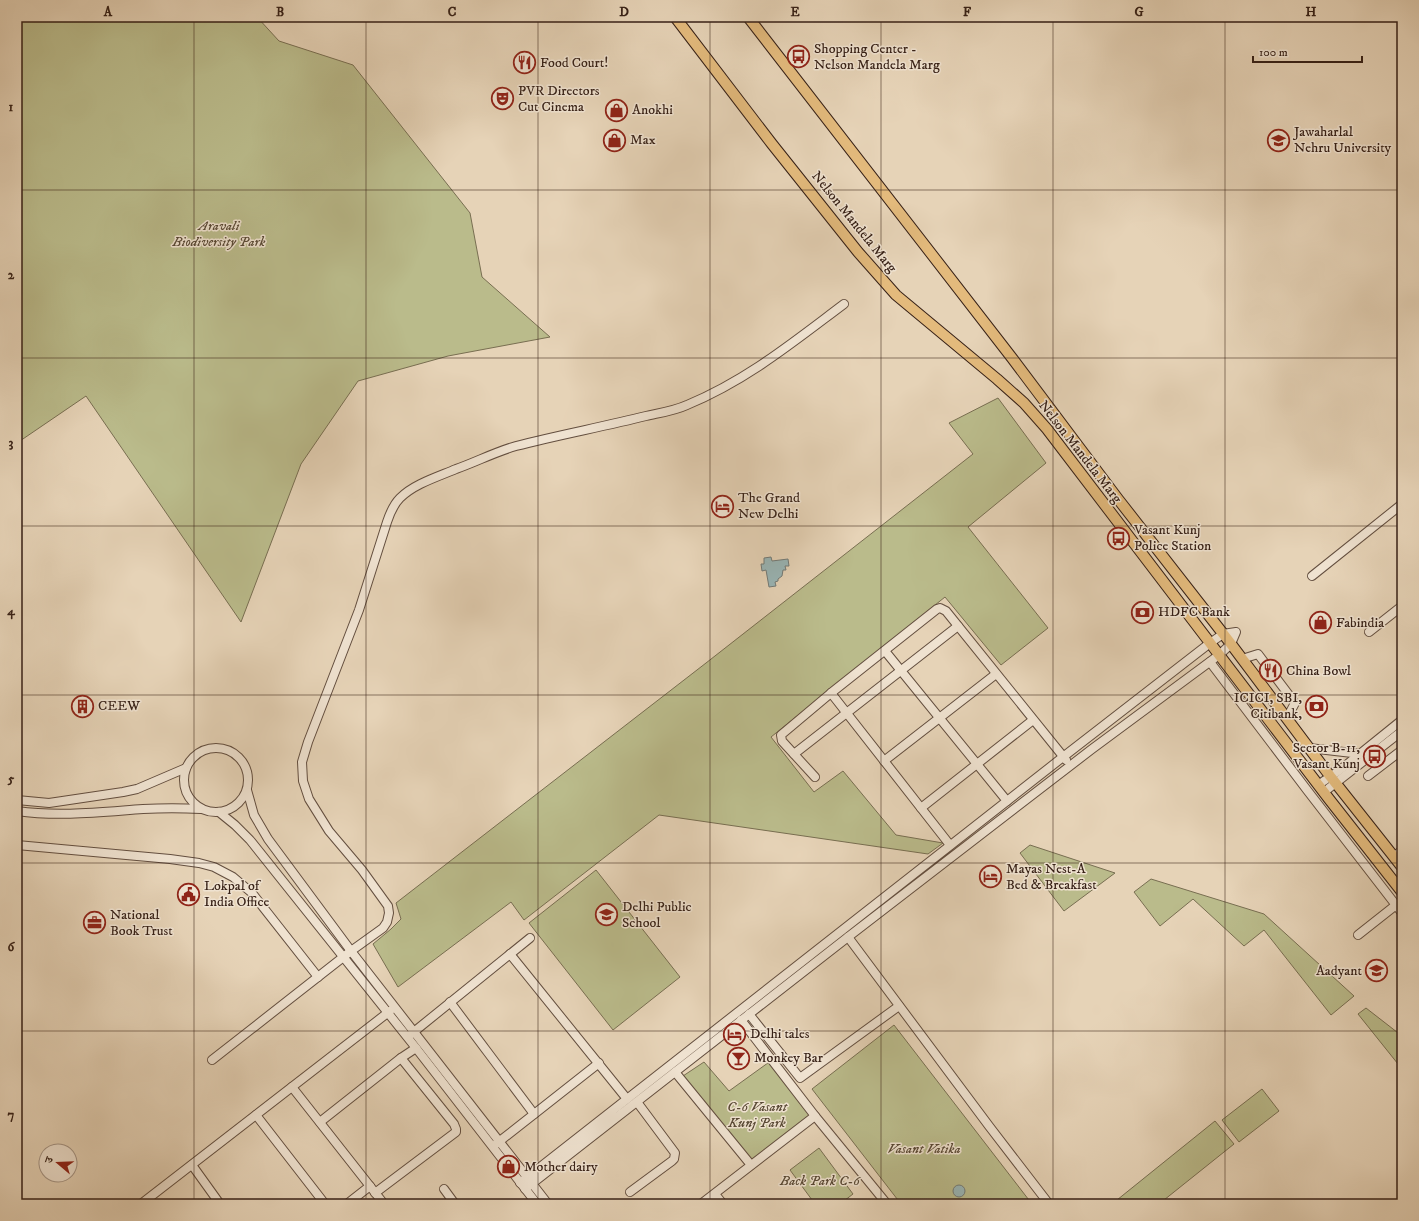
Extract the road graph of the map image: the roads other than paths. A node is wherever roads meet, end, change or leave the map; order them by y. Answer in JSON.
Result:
{"nodes":[{"id":1,"x":748,"y":17,"type":"edge"},
{"id":2,"x":676,"y":18,"type":"edge"},
{"id":3,"x":844,"y":304,"type":"dead end"},
{"id":4,"x":1402,"y":504,"type":"edge"},
{"id":5,"x":1312,"y":576,"type":"dead end"},
{"id":6,"x":1402,"y":606,"type":"edge"},
{"id":7,"x":958,"y":626,"type":"junction"},
{"id":8,"x":1369,"y":632,"type":"dead end"},
{"id":9,"x":1223,"y":634,"type":"junction"},
{"id":10,"x":1210,"y":643,"type":"junction"},
{"id":11,"x":1231,"y":644,"type":"junction"},
{"id":12,"x":884,"y":651,"type":"junction"},
{"id":13,"x":1219,"y":655,"type":"junction"},
{"id":14,"x":1242,"y":659,"type":"junction"},
{"id":15,"x":1210,"y":662,"type":"junction"},
{"id":16,"x":901,"y":671,"type":"junction"},
{"id":17,"x":996,"y":674,"type":"junction"},
{"id":18,"x":831,"y":693,"type":"junction"},
{"id":19,"x":847,"y":712,"type":"junction"},
{"id":20,"x":939,"y":718,"type":"junction"},
{"id":21,"x":1286,"y":718,"type":"junction"},
{"id":22,"x":1033,"y":720,"type":"junction"},
{"id":23,"x":1402,"y":720,"type":"edge"},
{"id":24,"x":1273,"y":726,"type":"junction"},
{"id":25,"x":1402,"y":731,"type":"edge"},
{"id":26,"x":1264,"y":733,"type":"junction"},
{"id":27,"x":1386,"y":744,"type":"junction"},
{"id":28,"x":1309,"y":748,"type":"junction"},
{"id":29,"x":1402,"y":750,"type":"edge"},
{"id":30,"x":794,"y":754,"type":"junction"},
{"id":31,"x":1361,"y":754,"type":"junction"},
{"id":32,"x":1395,"y":756,"type":"junction"},
{"id":33,"x":1063,"y":757,"type":"junction"},
{"id":34,"x":884,"y":761,"type":"junction"},
{"id":35,"x":977,"y":764,"type":"junction"},
{"id":36,"x":1070,"y":766,"type":"junction"},
{"id":37,"x":186,"y":768,"type":"junction"},
{"id":38,"x":1343,"y":773,"type":"junction"},
{"id":39,"x":1368,"y":776,"type":"dead end"},
{"id":40,"x":816,"y":777,"type":"dead end"},
{"id":41,"x":1333,"y":780,"type":"junction"},
{"id":42,"x":1320,"y":787,"type":"junction"},
{"id":43,"x":247,"y":790,"type":"junction"},
{"id":44,"x":1307,"y":790,"type":"junction"},
{"id":45,"x":17,"y":800,"type":"edge"},
{"id":46,"x":1007,"y":801,"type":"junction"},
{"id":47,"x":922,"y":808,"type":"junction"},
{"id":48,"x":201,"y":809,"type":"junction"},
{"id":49,"x":17,"y":811,"type":"edge"},
{"id":50,"x":219,"y":812,"type":"junction"},
{"id":51,"x":983,"y":819,"type":"junction"},
{"id":52,"x":992,"y":827,"type":"junction"},
{"id":53,"x":17,"y":845,"type":"edge"},
{"id":54,"x":950,"y":845,"type":"junction"},
{"id":55,"x":1402,"y":850,"type":"edge"},
{"id":56,"x":1394,"y":857,"type":"junction"},
{"id":57,"x":1402,"y":867,"type":"edge"},
{"id":58,"x":1402,"y":892,"type":"edge"},
{"id":59,"x":1396,"y":905,"type":"junction"},
{"id":60,"x":1402,"y":913,"type":"edge"},
{"id":61,"x":1358,"y":935,"type":"dead end"},
{"id":62,"x":848,"y":937,"type":"junction"},
{"id":63,"x":530,"y":938,"type":"dead end"},
{"id":64,"x":351,"y":951,"type":"junction"},
{"id":65,"x":510,"y":954,"type":"junction"},
{"id":66,"x":343,"y":957,"type":"junction"},
{"id":67,"x":318,"y":977,"type":"junction"},
{"id":68,"x":450,"y":1002,"type":"junction"},
{"id":69,"x":899,"y":1006,"type":"junction"},
{"id":70,"x":395,"y":1007,"type":"junction"},
{"id":71,"x":387,"y":1013,"type":"junction"},
{"id":72,"x":749,"y":1014,"type":"junction"},
{"id":73,"x":741,"y":1020,"type":"junction"},
{"id":74,"x":414,"y":1032,"type":"junction"},
{"id":75,"x":407,"y":1038,"type":"junction"},
{"id":76,"x":416,"y":1048,"type":"junction"},
{"id":77,"x":401,"y":1058,"type":"junction"},
{"id":78,"x":212,"y":1060,"type":"dead end"},
{"id":79,"x":599,"y":1063,"type":"junction"},
{"id":80,"x":675,"y":1072,"type":"junction"},
{"id":81,"x":292,"y":1087,"type":"junction"},
{"id":82,"x":627,"y":1099,"type":"junction"},
{"id":83,"x":637,"y":1102,"type":"junction"},
{"id":84,"x":534,"y":1114,"type":"junction"},
{"id":85,"x":256,"y":1115,"type":"junction"},
{"id":86,"x":815,"y":1116,"type":"junction"},
{"id":87,"x":320,"y":1122,"type":"junction"},
{"id":88,"x":499,"y":1141,"type":"junction"},
{"id":89,"x":492,"y":1147,"type":"junction"},
{"id":90,"x":192,"y":1164,"type":"junction"},
{"id":91,"x":751,"y":1165,"type":"junction"},
{"id":92,"x":530,"y":1180,"type":"junction"},
{"id":93,"x":370,"y":1186,"type":"junction"},
{"id":94,"x":523,"y":1186,"type":"junction"},
{"id":95,"x":444,"y":1189,"type":"dead end"},
{"id":96,"x":630,"y":1192,"type":"dead end"},
{"id":97,"x":376,"y":1193,"type":"junction"},
{"id":98,"x":715,"y":1194,"type":"junction"},
{"id":99,"x":141,"y":1204,"type":"edge"},
{"id":100,"x":220,"y":1204,"type":"edge"},
{"id":101,"x":325,"y":1204,"type":"edge"},
{"id":102,"x":347,"y":1204,"type":"edge"},
{"id":103,"x":384,"y":1204,"type":"edge"},
{"id":104,"x":455,"y":1204,"type":"edge"},
{"id":105,"x":537,"y":1204,"type":"edge"},
{"id":106,"x":548,"y":1204,"type":"edge"},
{"id":107,"x":701,"y":1204,"type":"edge"},
{"id":108,"x":723,"y":1204,"type":"edge"},
{"id":109,"x":887,"y":1204,"type":"edge"},
{"id":110,"x":1049,"y":1204,"type":"edge"}],
"edges":[{"from":1,"to":9,"type":"main road","name":"Nelson Mandela Marg"},
{"from":2,"to":10,"type":"main road","name":"Nelson Mandela Marg"},
{"from":3,"to":64,"type":"street"},
{"from":4,"to":5,"type":"street"},
{"from":6,"to":8,"type":"street"},
{"from":7,"to":12,"type":"street"},
{"from":7,"to":16,"type":"street"},
{"from":7,"to":17,"type":"street"},
{"from":9,"to":10,"type":"street"},
{"from":9,"to":11,"type":"main road","name":"Nelson Mandela Marg"},
{"from":10,"to":13,"type":"main road","name":"Nelson Mandela Marg"},
{"from":10,"to":33,"type":"street"},
{"from":11,"to":13,"type":"street"},
{"from":11,"to":14,"type":"main road","name":"Nelson Mandela Marg"},
{"from":12,"to":16,"type":"street"},
{"from":12,"to":18,"type":"street"},
{"from":13,"to":15,"type":"street"},
{"from":13,"to":24,"type":"main road","name":"Nelson Mandela Marg"},
{"from":14,"to":21,"type":"main road","name":"Nelson Mandela Marg"},
{"from":14,"to":21,"type":"street"},
{"from":15,"to":26,"type":"street"},
{"from":15,"to":36,"type":"street"},
{"from":16,"to":19,"type":"street"},
{"from":16,"to":20,"type":"street"},
{"from":17,"to":20,"type":"street"},
{"from":17,"to":22,"type":"street"},
{"from":18,"to":19,"type":"street"},
{"from":18,"to":30,"type":"street"},
{"from":19,"to":30,"type":"street"},
{"from":19,"to":34,"type":"street"},
{"from":20,"to":34,"type":"street"},
{"from":20,"to":35,"type":"street"},
{"from":21,"to":28,"type":"main road","name":"Nelson Mandela Marg"},
{"from":22,"to":33,"type":"street"},
{"from":22,"to":35,"type":"street"},
{"from":23,"to":31,"type":"street"},
{"from":24,"to":26,"type":"street"},
{"from":24,"to":42,"type":"main road","name":"Nelson Mandela Marg"},
{"from":25,"to":27,"type":"street"},
{"from":26,"to":44,"type":"street"},
{"from":27,"to":32,"type":"street"},
{"from":27,"to":38,"type":"street"},
{"from":28,"to":31,"type":"street"},
{"from":28,"to":41,"type":"main road","name":"Nelson Mandela Marg"},
{"from":29,"to":32,"type":"street"},
{"from":30,"to":40,"type":"street"},
{"from":31,"to":38,"type":"street"},
{"from":32,"to":39,"type":"street"},
{"from":33,"to":36,"type":"street"},
{"from":33,"to":46,"type":"street"},
{"from":34,"to":47,"type":"street"},
{"from":35,"to":46,"type":"street"},
{"from":35,"to":47,"type":"street"},
{"from":36,"to":52,"type":"street"},
{"from":37,"to":43,"type":"street"},
{"from":37,"to":45,"type":"street"},
{"from":37,"to":48,"type":"street"},
{"from":38,"to":41,"type":"street"},
{"from":41,"to":42,"type":"street"},
{"from":41,"to":56,"type":"main road","name":"Nelson Mandela Marg"},
{"from":42,"to":44,"type":"street"},
{"from":42,"to":58,"type":"main road","name":"Nelson Mandela Marg"},
{"from":43,"to":50,"type":"street"},
{"from":43,"to":64,"type":"street"},
{"from":44,"to":59,"type":"street"},
{"from":46,"to":51,"type":"street"},
{"from":47,"to":54,"type":"street"},
{"from":48,"to":49,"type":"street"},
{"from":48,"to":50,"type":"street"},
{"from":50,"to":66,"type":"street"},
{"from":51,"to":52,"type":"street"},
{"from":51,"to":54,"type":"street"},
{"from":52,"to":62,"type":"street"},
{"from":53,"to":67,"type":"street"},
{"from":54,"to":82,"type":"street"},
{"from":55,"to":56,"type":"street"},
{"from":56,"to":57,"type":"main road","name":"Nelson Mandela Marg"},
{"from":59,"to":60,"type":"street"},
{"from":59,"to":61,"type":"street"},
{"from":62,"to":69,"type":"street"},
{"from":62,"to":72,"type":"street"},
{"from":63,"to":65,"type":"street"},
{"from":64,"to":66,"type":"street"},
{"from":64,"to":70,"type":"street"},
{"from":65,"to":68,"type":"street"},
{"from":65,"to":79,"type":"street"},
{"from":66,"to":67,"type":"street"},
{"from":66,"to":71,"type":"street"},
{"from":67,"to":78,"type":"street"},
{"from":68,"to":74,"type":"street"},
{"from":68,"to":84,"type":"street"},
{"from":69,"to":72,"type":"street"},
{"from":69,"to":110,"type":"street"},
{"from":70,"to":71,"type":"street"},
{"from":70,"to":74,"type":"street"},
{"from":71,"to":75,"type":"street"},
{"from":71,"to":81,"type":"street"},
{"from":72,"to":73,"type":"street"},
{"from":73,"to":80,"type":"street"},
{"from":73,"to":86,"type":"street"},
{"from":74,"to":75,"type":"street"},
{"from":74,"to":88,"type":"street"},
{"from":75,"to":76,"type":"street"},
{"from":76,"to":77,"type":"street"},
{"from":76,"to":89,"type":"street"},
{"from":77,"to":87,"type":"street"},
{"from":77,"to":97,"type":"street"},
{"from":79,"to":82,"type":"street"},
{"from":79,"to":84,"type":"street"},
{"from":80,"to":83,"type":"street"},
{"from":80,"to":91,"type":"street"},
{"from":81,"to":85,"type":"street"},
{"from":81,"to":87,"type":"street"},
{"from":82,"to":92,"type":"street"},
{"from":83,"to":92,"type":"street"},
{"from":83,"to":96,"type":"street"},
{"from":84,"to":88,"type":"street"},
{"from":85,"to":90,"type":"street"},
{"from":85,"to":101,"type":"street"},
{"from":86,"to":91,"type":"street"},
{"from":86,"to":109,"type":"street"},
{"from":87,"to":93,"type":"street"},
{"from":88,"to":89,"type":"street"},
{"from":88,"to":92,"type":"street"},
{"from":89,"to":94,"type":"street"},
{"from":90,"to":99,"type":"street"},
{"from":90,"to":100,"type":"street"},
{"from":91,"to":98,"type":"street"},
{"from":92,"to":94,"type":"street"},
{"from":92,"to":106,"type":"street"},
{"from":93,"to":97,"type":"street"},
{"from":93,"to":102,"type":"street"},
{"from":94,"to":105,"type":"street"},
{"from":95,"to":104,"type":"street"},
{"from":97,"to":103,"type":"street"},
{"from":98,"to":107,"type":"street"},
{"from":98,"to":108,"type":"street"}]}
